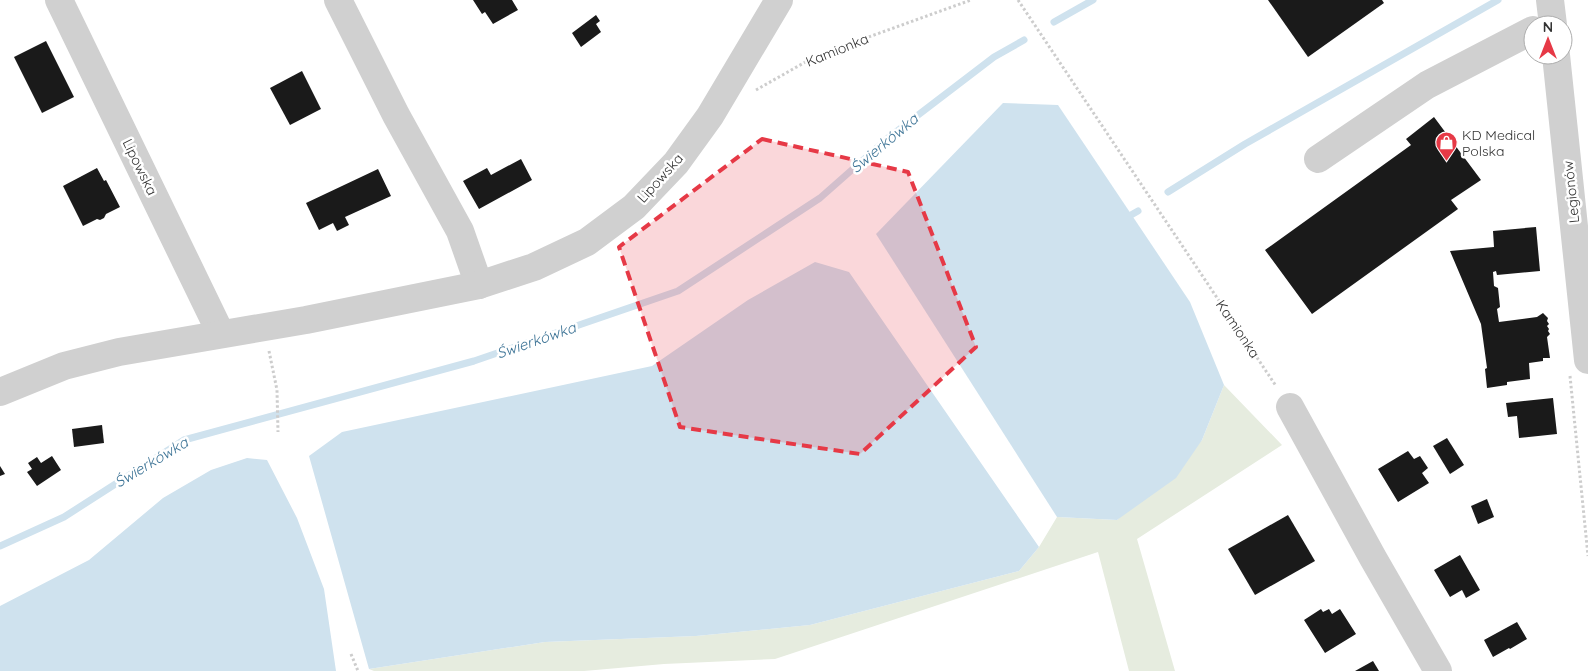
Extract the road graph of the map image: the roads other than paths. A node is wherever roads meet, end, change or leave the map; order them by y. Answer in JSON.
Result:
{"nodes":[{"id":1,"x":59,"y":0,"type":"edge"},
{"id":2,"x":338,"y":0,"type":"edge"},
{"id":3,"x":779,"y":0,"type":"edge"},
{"id":4,"x":1523,"y":33,"type":"edge"},
{"id":5,"x":1557,"y":65,"type":"edge"},
{"id":6,"x":1318,"y":158,"type":"dead end"},
{"id":7,"x":478,"y":285,"type":"junction"},
{"id":8,"x":221,"y":334,"type":"junction"},
{"id":9,"x":1588,"y":360,"type":"edge"},
{"id":10,"x":0,"y":392,"type":"edge"},
{"id":11,"x":1290,"y":407,"type":"road end"},
{"id":12,"x":1438,"y":671,"type":"edge"}],
"edges":[{"from":1,"to":8,"type":"street","name":"Lipowska"},
{"from":2,"to":7,"type":"street"},
{"from":3,"to":7,"type":"street","name":"Lipowska"},
{"from":4,"to":6,"type":"street"},
{"from":5,"to":9,"type":"street","name":"Legionów"},
{"from":7,"to":8,"type":"street","name":"Lipowska"},
{"from":8,"to":10,"type":"street","name":"Lipowska"},
{"from":11,"to":12,"type":"street"}]}
